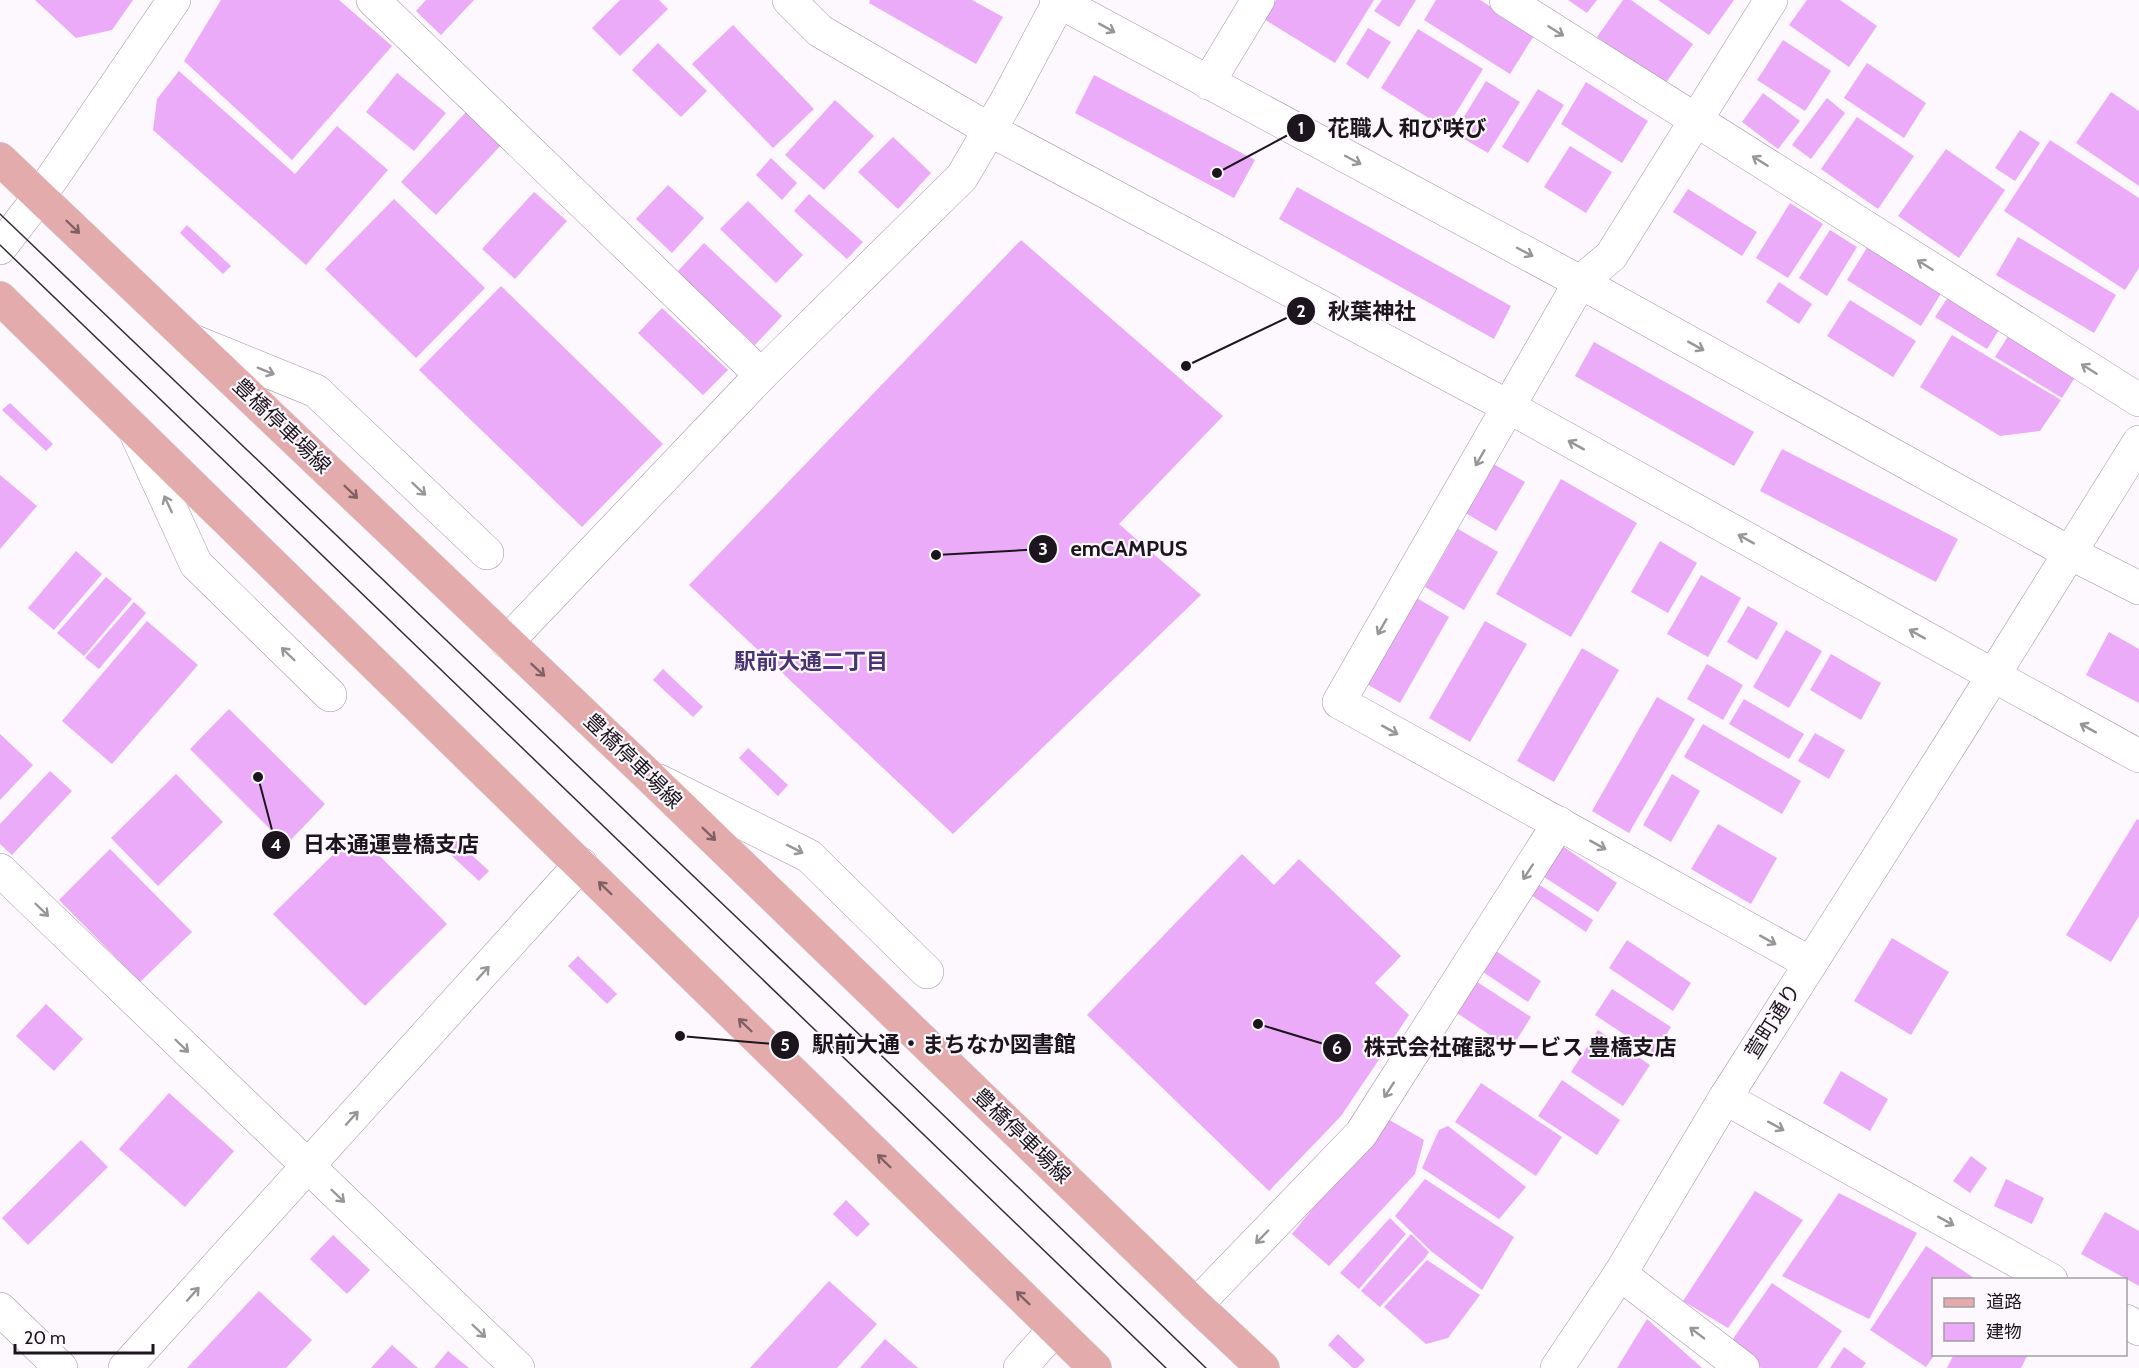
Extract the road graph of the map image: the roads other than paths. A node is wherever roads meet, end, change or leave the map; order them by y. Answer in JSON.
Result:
{"nodes":[{"id":1,"x":174,"y":0,"type":"edge"},
{"id":2,"x":373,"y":0,"type":"edge"},
{"id":3,"x":789,"y":0,"type":"edge"},
{"id":4,"x":1258,"y":0,"type":"edge"},
{"id":5,"x":1506,"y":0,"type":"edge"},
{"id":6,"x":1771,"y":0,"type":"edge"},
{"id":7,"x":1058,"y":1,"type":"edge"},
{"id":8,"x":1208,"y":83,"type":"junction"},
{"id":9,"x":1697,"y":121,"type":"junction"},
{"id":10,"x":990,"y":130,"type":"junction"},
{"id":11,"x":0,"y":159,"type":"edge"},
{"id":12,"x":40,"y":196,"type":"junction"},
{"id":13,"x":0,"y":248,"type":"edge"},
{"id":14,"x":1581,"y":282,"type":"junction"},
{"id":15,"x":0,"y":298,"type":"edge"},
{"id":16,"x":193,"y":341,"type":"junction"},
{"id":17,"x":761,"y":375,"type":"junction"},
{"id":18,"x":2139,"y":400,"type":"edge"},
{"id":19,"x":1509,"y":407,"type":"junction"},
{"id":20,"x":134,"y":428,"type":"junction"},
{"id":21,"x":2139,"y":442,"type":"edge"},
{"id":22,"x":2070,"y":552,"type":"junction"},
{"id":23,"x":487,"y":553,"type":"dead end"},
{"id":24,"x":2139,"y":588,"type":"edge"},
{"id":25,"x":507,"y":642,"type":"junction"},
{"id":26,"x":1993,"y":677,"type":"junction"},
{"id":27,"x":330,"y":695,"type":"dead end"},
{"id":28,"x":2139,"y":756,"type":"edge"},
{"id":29,"x":649,"y":776,"type":"junction"},
{"id":30,"x":1559,"y":823,"type":"junction"},
{"id":31,"x":581,"y":864,"type":"junction"},
{"id":32,"x":0,"y":870,"type":"edge"},
{"id":33,"x":1810,"y":963,"type":"junction"},
{"id":34,"x":927,"y":972,"type":"dead end"},
{"id":35,"x":1725,"y":1098,"type":"junction"},
{"id":36,"x":307,"y":1167,"type":"junction"},
{"id":37,"x":1620,"y":1274,"type":"junction"},
{"id":38,"x":2047,"y":1278,"type":"edge"},
{"id":39,"x":1196,"y":1305,"type":"junction"},
{"id":40,"x":0,"y":1309,"type":"edge"},
{"id":41,"x":1055,"y":1329,"type":"junction"},
{"id":42,"x":1025,"y":1366,"type":"edge"},
{"id":43,"x":61,"y":1368,"type":"edge"},
{"id":44,"x":125,"y":1368,"type":"edge"},
{"id":45,"x":518,"y":1368,"type":"edge"},
{"id":46,"x":1095,"y":1368,"type":"edge"},
{"id":47,"x":1263,"y":1368,"type":"edge"},
{"id":48,"x":1557,"y":1368,"type":"edge"},
{"id":49,"x":1743,"y":1368,"type":"edge"}],
"edges":[{"from":1,"to":12,"type":"street"},
{"from":2,"to":17,"type":"street"},
{"from":3,"to":10,"type":"street"},
{"from":4,"to":8,"type":"street"},
{"from":5,"to":9,"type":"street","one_way":true},
{"from":6,"to":9,"type":"street"},
{"from":7,"to":8,"type":"street","one_way":true},
{"from":7,"to":10,"type":"street"},
{"from":8,"to":14,"type":"street","one_way":true},
{"from":9,"to":14,"type":"street"},
{"from":18,"to":9,"type":"street","one_way":true},
{"from":10,"to":17,"type":"street"},
{"from":10,"to":19,"type":"street"},
{"from":11,"to":12,"type":"main road","name":"豊橋停車場線"},
{"from":12,"to":13,"type":"street"},
{"from":12,"to":16,"type":"main road","name":"豊橋停車場線","one_way":true},
{"from":14,"to":19,"type":"street"},
{"from":14,"to":22,"type":"street","one_way":true},
{"from":15,"to":20,"type":"main road"},
{"from":16,"to":23,"type":"street","one_way":true},
{"from":16,"to":25,"type":"main road","name":"豊橋停車場線","one_way":true},
{"from":17,"to":25,"type":"street"},
{"from":26,"to":19,"type":"street","one_way":true},
{"from":19,"to":30,"type":"street","one_way":true},
{"from":27,"to":20,"type":"street","one_way":true},
{"from":20,"to":31,"type":"main road"},
{"from":21,"to":22,"type":"street","name":"萱町通り"},
{"from":22,"to":24,"type":"street"},
{"from":22,"to":26,"type":"street","name":"萱町通り"},
{"from":25,"to":29,"type":"main road","name":"豊橋停車場線","one_way":true},
{"from":28,"to":26,"type":"street","one_way":true},
{"from":26,"to":33,"type":"street","name":"萱町通り"},
{"from":29,"to":34,"type":"street","one_way":true},
{"from":29,"to":39,"type":"main road","name":"豊橋停車場線","one_way":true},
{"from":30,"to":33,"type":"street","one_way":true},
{"from":30,"to":39,"type":"street","one_way":true},
{"from":36,"to":31,"type":"street","one_way":true},
{"from":41,"to":31,"type":"main road","one_way":true},
{"from":32,"to":36,"type":"street","one_way":true},
{"from":33,"to":35,"type":"street","name":"萱町通り"},
{"from":35,"to":37,"type":"street","name":"萱町通り"},
{"from":35,"to":38,"type":"street","one_way":true},
{"from":44,"to":36,"type":"street","one_way":true},
{"from":36,"to":45,"type":"street","one_way":true},
{"from":37,"to":48,"type":"street","name":"萱町通り"},
{"from":49,"to":37,"type":"street","one_way":true},
{"from":39,"to":47,"type":"main road","name":"豊橋停車場線"},
{"from":40,"to":43,"type":"street"},
{"from":41,"to":42,"type":"street"},
{"from":41,"to":46,"type":"main road"}]}
